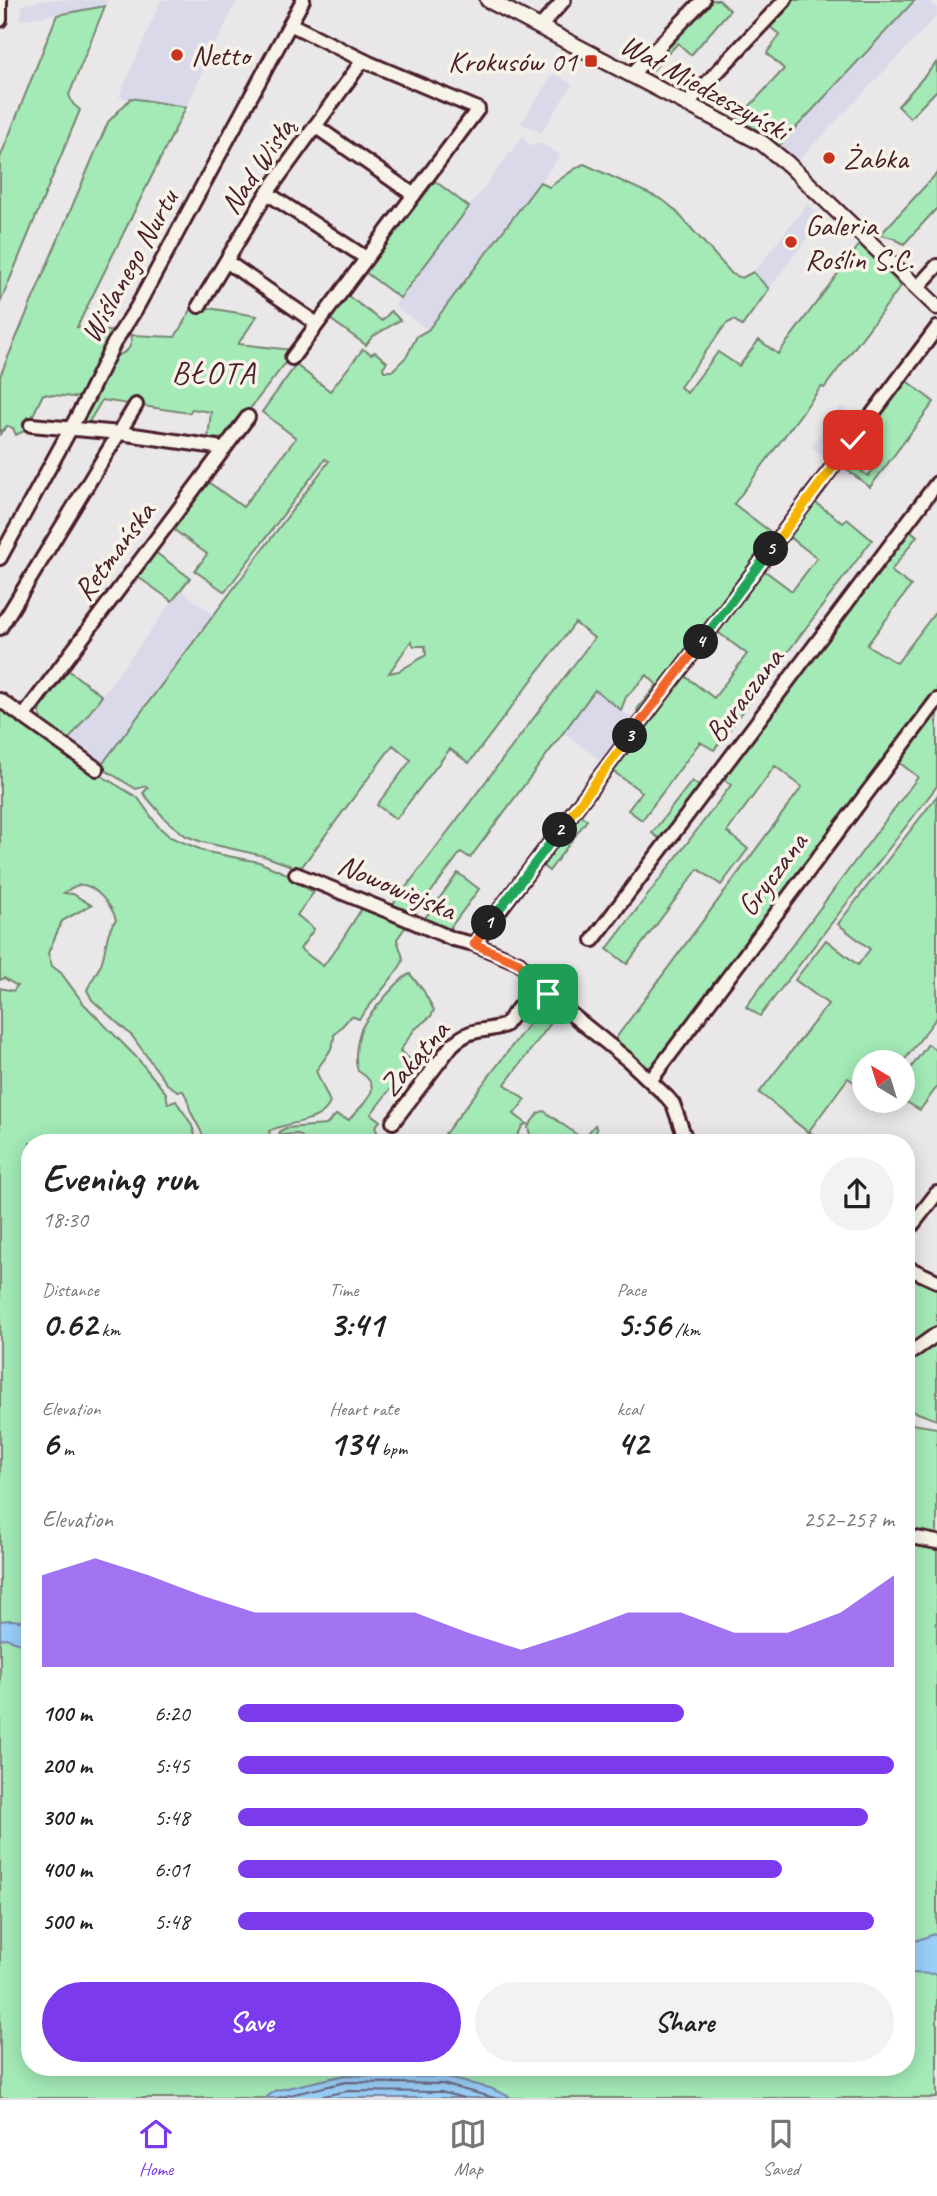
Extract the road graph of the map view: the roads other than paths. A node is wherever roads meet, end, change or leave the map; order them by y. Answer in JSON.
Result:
{"nodes":[{"id":1,"x":0,"y":0,"type":"edge"},
{"id":2,"x":303,"y":0,"type":"edge"},
{"id":3,"x":488,"y":0,"type":"edge"},
{"id":4,"x":564,"y":0,"type":"edge"},
{"id":5,"x":702,"y":0,"type":"edge"},
{"id":6,"x":785,"y":0,"type":"edge"},
{"id":7,"x":0,"y":20,"type":"edge"},
{"id":8,"x":290,"y":24,"type":"junction"},
{"id":9,"x":540,"y":26,"type":"junction"},
{"id":10,"x":363,"y":60,"type":"junction"},
{"id":11,"x":632,"y":74,"type":"junction"},
{"id":12,"x":688,"y":103,"type":"junction"},
{"id":13,"x":315,"y":126,"type":"junction"},
{"id":14,"x":267,"y":193,"type":"junction"},
{"id":15,"x":414,"y":195,"type":"junction"},
{"id":16,"x":366,"y":258,"type":"junction"},
{"id":17,"x":226,"y":261,"type":"junction"},
{"id":18,"x":937,"y":266,"type":"edge"},
{"id":19,"x":917,"y":288,"type":"junction"},
{"id":20,"x":199,"y":306,"type":"dead end"},
{"id":21,"x":937,"y":307,"type":"edge"},
{"id":22,"x":317,"y":324,"type":"junction"},
{"id":23,"x":937,"y":328,"type":"edge"},
{"id":24,"x":292,"y":358,"type":"dead end"},
{"id":25,"x":136,"y":405,"type":"dead end"},
{"id":26,"x":248,"y":416,"type":"dead end"},
{"id":27,"x":31,"y":425,"type":"dead end"},
{"id":28,"x":70,"y":429,"type":"junction"},
{"id":29,"x":120,"y":433,"type":"junction"},
{"id":30,"x":222,"y":451,"type":"junction"},
{"id":31,"x":937,"y":483,"type":"edge"},
{"id":32,"x":0,"y":558,"type":"edge"},
{"id":33,"x":0,"y":628,"type":"edge"},
{"id":34,"x":937,"y":699,"type":"edge"},
{"id":35,"x":0,"y":700,"type":"edge"},
{"id":36,"x":23,"y":717,"type":"junction"},
{"id":37,"x":97,"y":769,"type":"dead end"},
{"id":38,"x":296,"y":874,"type":"dead end"},
{"id":39,"x":593,"y":940,"type":"dead end"},
{"id":40,"x":474,"y":944,"type":"junction"},
{"id":41,"x":538,"y":983,"type":"junction"},
{"id":42,"x":650,"y":1081,"type":"junction"},
{"id":43,"x":393,"y":1122,"type":"dead end"},
{"id":44,"x":684,"y":1134,"type":"edge"},
{"id":45,"x":937,"y":1192,"type":"edge"},
{"id":46,"x":915,"y":1221,"type":"edge"},
{"id":47,"x":915,"y":1271,"type":"edge"},
{"id":48,"x":937,"y":1281,"type":"edge"},
{"id":49,"x":937,"y":1334,"type":"edge"},
{"id":50,"x":915,"y":1350,"type":"edge"},
{"id":51,"x":915,"y":1538,"type":"edge"},
{"id":52,"x":937,"y":1542,"type":"edge"}],
"edges":[{"from":1,"to":7,"type":"street"},
{"from":2,"to":8,"type":"street","name":"Wiślanego Nurtu"},
{"from":3,"to":9,"type":"main road","name":"Wał Miedzeszyński"},
{"from":4,"to":9,"type":"street"},
{"from":5,"to":11,"type":"street"},
{"from":6,"to":12,"type":"street"},
{"from":8,"to":10,"type":"street"},
{"from":8,"to":28,"type":"street","name":"Wiślanego Nurtu"},
{"from":9,"to":11,"type":"main road","name":"Wał Miedzeszyński"},
{"from":10,"to":13,"type":"street","name":"Nad Wisłą"},
{"from":10,"to":15,"type":"street"},
{"from":11,"to":12,"type":"main road","name":"Wał Miedzeszyński"},
{"from":12,"to":19,"type":"main road","name":"Wał Miedzeszyński"},
{"from":13,"to":14,"type":"street","name":"Nad Wisłą"},
{"from":13,"to":15,"type":"street"},
{"from":14,"to":16,"type":"street"},
{"from":14,"to":17,"type":"street","name":"Nad Wisłą"},
{"from":15,"to":16,"type":"street"},
{"from":16,"to":22,"type":"street"},
{"from":17,"to":20,"type":"street","name":"Nad Wisłą"},
{"from":17,"to":22,"type":"street"},
{"from":18,"to":19,"type":"street"},
{"from":19,"to":21,"type":"main road","name":"Wał Miedzeszyński"},
{"from":22,"to":24,"type":"street"},
{"from":23,"to":40,"type":"street"},
{"from":25,"to":29,"type":"street"},
{"from":26,"to":30,"type":"street","name":"Retmańska"},
{"from":27,"to":28,"type":"street"},
{"from":28,"to":29,"type":"street"},
{"from":28,"to":32,"type":"street","name":"Wiślanego Nurtu"},
{"from":29,"to":30,"type":"street"},
{"from":29,"to":33,"type":"street"},
{"from":30,"to":36,"type":"street","name":"Retmańska"},
{"from":31,"to":39,"type":"street","name":"Buraczana"},
{"from":34,"to":42,"type":"street","name":"Gryczana"},
{"from":35,"to":36,"type":"street"},
{"from":36,"to":37,"type":"street"},
{"from":38,"to":40,"type":"street","name":"Nowowiejska"},
{"from":40,"to":41,"type":"street","name":"Nowowiejska"},
{"from":41,"to":42,"type":"street","name":"Nowowiejska"},
{"from":41,"to":43,"type":"street","name":"Zakątna"},
{"from":42,"to":44,"type":"street","name":"Nowowiejska"},
{"from":45,"to":46,"type":"street"},
{"from":47,"to":48,"type":"street"},
{"from":49,"to":50,"type":"street"},
{"from":51,"to":52,"type":"street"}]}
